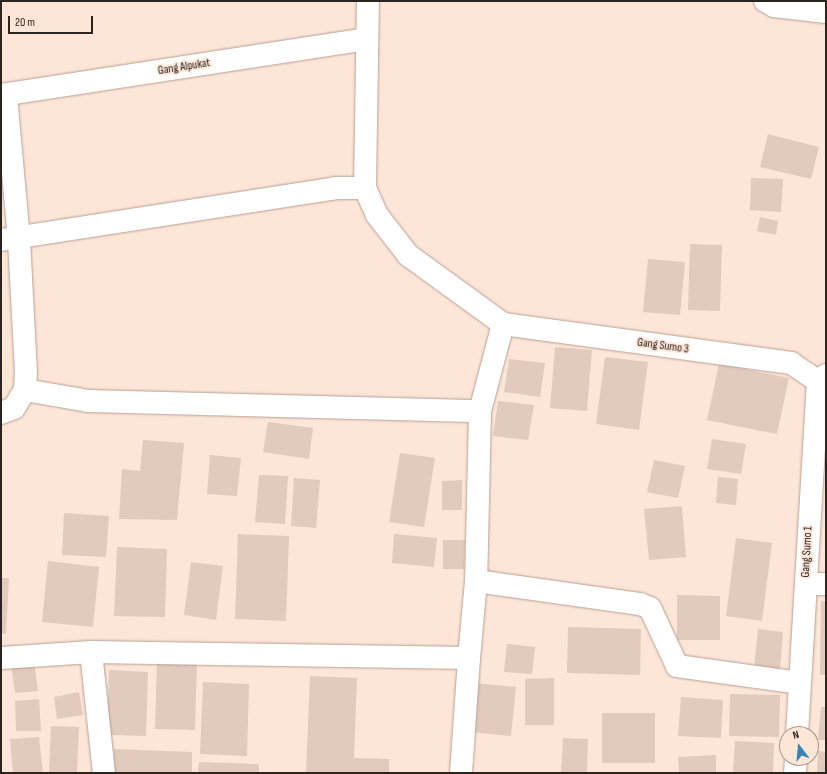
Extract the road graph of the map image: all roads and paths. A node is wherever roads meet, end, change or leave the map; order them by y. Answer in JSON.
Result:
{"nodes":[{"id":1,"x":368,"y":1,"type":"edge"},
{"id":2,"x":765,"y":1,"type":"edge"},
{"id":3,"x":826,"y":12,"type":"edge"},
{"id":4,"x":367,"y":39,"type":"junction"},
{"id":5,"x":3,"y":95,"type":"edge"},
{"id":6,"x":365,"y":188,"type":"junction"},
{"id":7,"x":10,"y":239,"type":"edge"},
{"id":8,"x":503,"y":324,"type":"junction"},
{"id":9,"x":822,"y":378,"type":"edge"},
{"id":10,"x":24,"y":390,"type":"junction"},
{"id":11,"x":480,"y":411,"type":"junction"},
{"id":12,"x":1,"y":413,"type":"edge"},
{"id":13,"x":476,"y":580,"type":"junction"},
{"id":14,"x":816,"y":584,"type":"edge"},
{"id":15,"x":91,"y":652,"type":"junction"},
{"id":16,"x":1,"y":658,"type":"edge"},
{"id":17,"x":469,"y":658,"type":"junction"},
{"id":18,"x":799,"y":683,"type":"junction"},
{"id":19,"x":797,"y":726,"type":"edge"},
{"id":20,"x":104,"y":773,"type":"edge"},
{"id":21,"x":461,"y":773,"type":"edge"}],
"edges":[{"from":1,"to":4,"type":"street"},
{"from":2,"to":3,"type":"street"},
{"from":4,"to":5,"type":"street","name":"Gang Alpukat"},
{"from":4,"to":6,"type":"street"},
{"from":5,"to":7,"type":"street"},
{"from":6,"to":7,"type":"street"},
{"from":6,"to":8,"type":"street"},
{"from":7,"to":10,"type":"street"},
{"from":8,"to":9,"type":"street","name":"Gang Sumo 3"},
{"from":8,"to":11,"type":"street"},
{"from":9,"to":14,"type":"street","name":"Gang Sumo 1"},
{"from":10,"to":11,"type":"street"},
{"from":10,"to":12,"type":"street"},
{"from":11,"to":13,"type":"street"},
{"from":13,"to":17,"type":"street"},
{"from":13,"to":18,"type":"street"},
{"from":14,"to":18,"type":"street","name":"Gang Sumo 1"},
{"from":15,"to":16,"type":"street"},
{"from":15,"to":17,"type":"street"},
{"from":15,"to":20,"type":"street"},
{"from":17,"to":21,"type":"street"},
{"from":18,"to":19,"type":"street","name":"Gang Sumo 1"}]}
